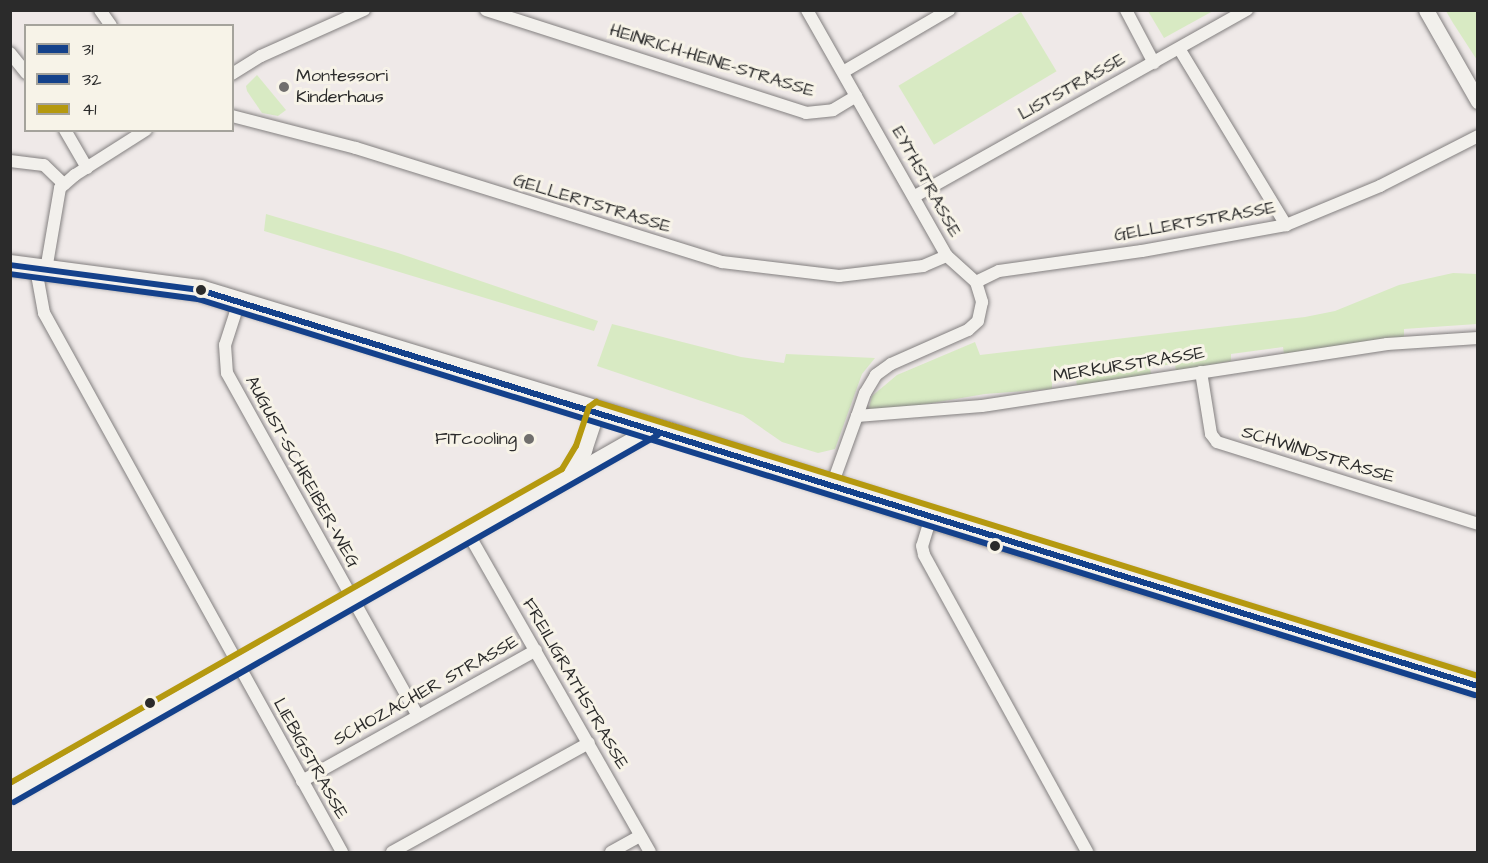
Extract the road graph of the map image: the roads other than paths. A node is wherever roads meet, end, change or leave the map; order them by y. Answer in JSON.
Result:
{"nodes":[{"id":1,"x":100,"y":10,"type":"edge"},
{"id":2,"x":364,"y":10,"type":"edge"},
{"id":3,"x":486,"y":10,"type":"edge"},
{"id":4,"x":807,"y":10,"type":"edge"},
{"id":5,"x":949,"y":10,"type":"edge"},
{"id":6,"x":1126,"y":10,"type":"edge"},
{"id":7,"x":1247,"y":10,"type":"edge"},
{"id":8,"x":1426,"y":10,"type":"edge"},
{"id":9,"x":110,"y":24,"type":"edge"},
{"id":10,"x":1180,"y":50,"type":"junction"},
{"id":11,"x":10,"y":53,"type":"edge"},
{"id":12,"x":1154,"y":63,"type":"junction"},
{"id":13,"x":24,"y":70,"type":"edge"},
{"id":14,"x":843,"y":72,"type":"junction"},
{"id":15,"x":234,"y":73,"type":"edge"},
{"id":16,"x":856,"y":96,"type":"junction"},
{"id":17,"x":1478,"y":101,"type":"edge"},
{"id":18,"x":234,"y":117,"type":"edge"},
{"id":19,"x":66,"y":132,"type":"edge"},
{"id":20,"x":143,"y":132,"type":"edge"},
{"id":21,"x":1478,"y":136,"type":"edge"},
{"id":22,"x":10,"y":160,"type":"edge"},
{"id":23,"x":87,"y":168,"type":"junction"},
{"id":24,"x":64,"y":184,"type":"junction"},
{"id":25,"x":915,"y":196,"type":"junction"},
{"id":26,"x":1286,"y":225,"type":"junction"},
{"id":27,"x":946,"y":256,"type":"junction"},
{"id":28,"x":10,"y":265,"type":"edge"},
{"id":29,"x":41,"y":269,"type":"junction"},
{"id":30,"x":976,"y":282,"type":"junction"},
{"id":31,"x":239,"y":302,"type":"junction"},
{"id":32,"x":1478,"y":338,"type":"edge"},
{"id":33,"x":1201,"y":372,"type":"junction"},
{"id":34,"x":597,"y":411,"type":"junction"},
{"id":35,"x":857,"y":416,"type":"junction"},
{"id":36,"x":654,"y":428,"type":"junction"},
{"id":37,"x":567,"y":476,"type":"junction"},
{"id":38,"x":832,"y":485,"type":"junction"},
{"id":39,"x":931,"y":517,"type":"junction"},
{"id":40,"x":1478,"y":524,"type":"edge"},
{"id":41,"x":468,"y":532,"type":"junction"},
{"id":42,"x":352,"y":599,"type":"junction"},
{"id":43,"x":536,"y":651,"type":"junction"},
{"id":44,"x":237,"y":664,"type":"junction"},
{"id":45,"x":1478,"y":686,"type":"edge"},
{"id":46,"x":417,"y":716,"type":"junction"},
{"id":47,"x":589,"y":743,"type":"junction"},
{"id":48,"x":302,"y":781,"type":"junction"},
{"id":49,"x":10,"y":794,"type":"edge"},
{"id":50,"x":640,"y":836,"type":"junction"},
{"id":51,"x":342,"y":852,"type":"edge"},
{"id":52,"x":392,"y":852,"type":"edge"},
{"id":53,"x":611,"y":852,"type":"edge"},
{"id":54,"x":650,"y":852,"type":"edge"},
{"id":55,"x":1087,"y":852,"type":"edge"}],
"edges":[{"from":1,"to":9,"type":"street"},
{"from":2,"to":15,"type":"street"},
{"from":3,"to":16,"type":"street","name":"HEINRICH-HEINE-STRASSE"},
{"from":4,"to":14,"type":"street","name":"EYTHSTRASSE"},
{"from":5,"to":14,"type":"street"},
{"from":6,"to":12,"type":"street"},
{"from":7,"to":10,"type":"street","name":"LISTSTRASSE"},
{"from":8,"to":17,"type":"street"},
{"from":10,"to":12,"type":"street","name":"LISTSTRASSE"},
{"from":10,"to":26,"type":"street"},
{"from":11,"to":13,"type":"street"},
{"from":12,"to":25,"type":"street","name":"LISTSTRASSE"},
{"from":14,"to":16,"type":"street","name":"EYTHSTRASSE"},
{"from":16,"to":25,"type":"street","name":"EYTHSTRASSE"},
{"from":18,"to":27,"type":"street","name":"GELLERTSTRASSE"},
{"from":19,"to":23,"type":"street"},
{"from":20,"to":23,"type":"street"},
{"from":21,"to":26,"type":"street","name":"GELLERTSTRASSE"},
{"from":22,"to":24,"type":"street"},
{"from":23,"to":24,"type":"street"},
{"from":24,"to":29,"type":"street"},
{"from":25,"to":27,"type":"street","name":"EYTHSTRASSE"},
{"from":26,"to":30,"type":"street","name":"GELLERTSTRASSE"},
{"from":27,"to":30,"type":"street","name":"EYTHSTRASSE"},
{"from":28,"to":29,"type":"main road"},
{"from":29,"to":31,"type":"main road"},
{"from":29,"to":44,"type":"street","name":"LIEBIGSTRASSE"},
{"from":30,"to":35,"type":"street"},
{"from":31,"to":34,"type":"main road"},
{"from":31,"to":42,"type":"street","name":"AUGUST-SCHREIBER-WEG"},
{"from":32,"to":33,"type":"street","name":"MERKURSTRASSE"},
{"from":33,"to":35,"type":"street","name":"MERKURSTRASSE"},
{"from":33,"to":40,"type":"street","name":"SCHWINDSTRASSE"},
{"from":34,"to":36,"type":"main road"},
{"from":34,"to":37,"type":"street"},
{"from":35,"to":38,"type":"street"},
{"from":36,"to":37,"type":"street"},
{"from":36,"to":38,"type":"main road"},
{"from":37,"to":41,"type":"street"},
{"from":38,"to":39,"type":"main road"},
{"from":39,"to":45,"type":"main road"},
{"from":39,"to":55,"type":"street"},
{"from":41,"to":42,"type":"street"},
{"from":41,"to":43,"type":"street","name":"FREILIGRATHSTRASSE"},
{"from":42,"to":44,"type":"street"},
{"from":42,"to":46,"type":"street","name":"AUGUST-SCHREIBER-WEG"},
{"from":43,"to":46,"type":"street","name":"SCHOZACHER STRASSE"},
{"from":43,"to":47,"type":"street","name":"FREILIGRATHSTRASSE"},
{"from":44,"to":48,"type":"street","name":"LIEBIGSTRASSE"},
{"from":44,"to":49,"type":"street"},
{"from":46,"to":48,"type":"street","name":"SCHOZACHER STRASSE"},
{"from":47,"to":50,"type":"street","name":"FREILIGRATHSTRASSE"},
{"from":47,"to":52,"type":"street"},
{"from":48,"to":51,"type":"street","name":"LIEBIGSTRASSE"},
{"from":50,"to":53,"type":"street"},
{"from":50,"to":54,"type":"street","name":"FREILIGRATHSTRASSE"}]}
